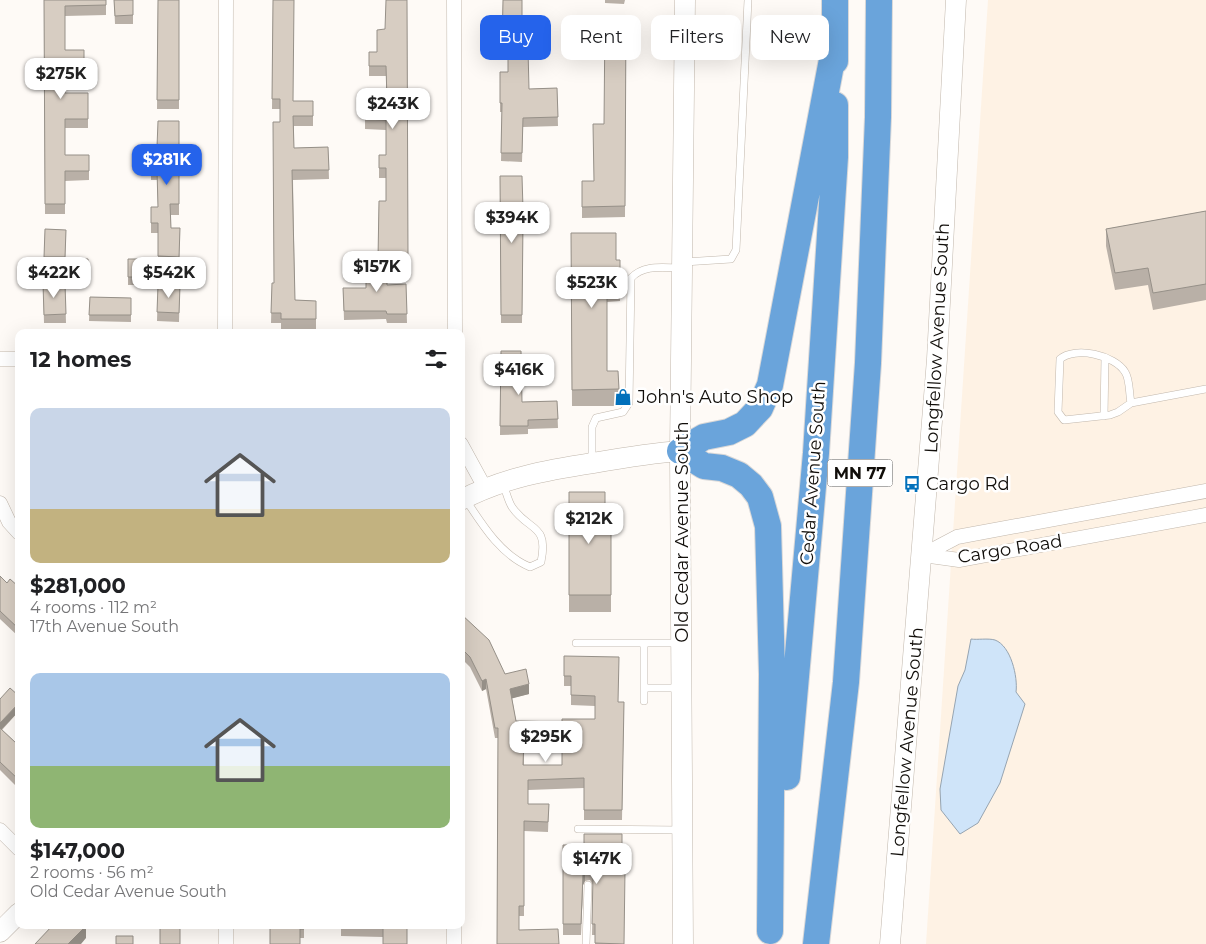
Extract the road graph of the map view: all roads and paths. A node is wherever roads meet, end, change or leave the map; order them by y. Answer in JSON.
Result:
{"nodes":[{"id":1,"x":226,"y":0,"type":"edge"},
{"id":2,"x":454,"y":0,"type":"edge"},
{"id":3,"x":685,"y":0,"type":"edge"},
{"id":4,"x":748,"y":0,"type":"edge"},
{"id":5,"x":835,"y":0,"type":"edge"},
{"id":6,"x":879,"y":0,"type":"edge"},
{"id":7,"x":956,"y":0,"type":"edge"},
{"id":8,"x":835,"y":44,"type":"junction"},
{"id":9,"x":683,"y":265,"type":"junction"},
{"id":10,"x":225,"y":329,"type":"edge"},
{"id":11,"x":455,"y":329,"type":"edge"},
{"id":12,"x":1106,"y":358,"type":"junction"},
{"id":13,"x":0,"y":359,"type":"edge"},
{"id":14,"x":15,"y":359,"type":"edge"},
{"id":15,"x":1206,"y":389,"type":"edge"},
{"id":16,"x":1131,"y":402,"type":"junction"},
{"id":17,"x":1104,"y":416,"type":"junction"},
{"id":18,"x":465,"y":449,"type":"edge"},
{"id":19,"x":680,"y":451,"type":"junction"},
{"id":20,"x":592,"y":463,"type":"junction"},
{"id":21,"x":494,"y":485,"type":"junction"},
{"id":22,"x":1206,"y":492,"type":"edge"},
{"id":23,"x":465,"y":498,"type":"edge"},
{"id":24,"x":465,"y":502,"type":"edge"},
{"id":25,"x":0,"y":503,"type":"edge"},
{"id":26,"x":1206,"y":515,"type":"edge"},
{"id":27,"x":15,"y":529,"type":"edge"},
{"id":28,"x":923,"y":555,"type":"junction"},
{"id":29,"x":576,"y":643,"type":"dead end"},
{"id":30,"x":644,"y":643,"type":"junction"},
{"id":31,"x":682,"y":643,"type":"junction"},
{"id":32,"x":644,"y":688,"type":"junction"},
{"id":33,"x":682,"y":688,"type":"junction"},
{"id":34,"x":644,"y":701,"type":"dead end"},
{"id":35,"x":578,"y":829,"type":"dead end"},
{"id":36,"x":0,"y":830,"type":"edge"},
{"id":37,"x":682,"y":830,"type":"junction"},
{"id":38,"x":15,"y":845,"type":"edge"},
{"id":39,"x":588,"y":885,"type":"dead end"},
{"id":40,"x":15,"y":916,"type":"edge"},
{"id":41,"x":226,"y":929,"type":"edge"},
{"id":42,"x":454,"y":929,"type":"edge"},
{"id":43,"x":0,"y":932,"type":"edge"},
{"id":44,"x":770,"y":938,"type":"edge"},
{"id":45,"x":226,"y":944,"type":"edge"},
{"id":46,"x":454,"y":944,"type":"edge"},
{"id":47,"x":586,"y":944,"type":"edge"},
{"id":48,"x":683,"y":944,"type":"edge"},
{"id":49,"x":816,"y":944,"type":"edge"},
{"id":50,"x":890,"y":944,"type":"edge"}],
"edges":[{"from":1,"to":10,"type":"street"},
{"from":2,"to":11,"type":"street"},
{"from":3,"to":9,"type":"street","name":"Old Cedar Avenue South"},
{"from":4,"to":9,"type":"lane"},
{"from":5,"to":8,"type":"highway","name":"Cedar Avenue South","number":"MN 77"},
{"from":6,"to":49,"type":"highway","number":"MN 77"},
{"from":7,"to":28,"type":"street","name":"Longfellow Avenue South"},
{"from":8,"to":19,"type":"highway"},
{"from":8,"to":44,"type":"highway","name":"Cedar Avenue South","number":"MN 77"},
{"from":9,"to":19,"type":"street","name":"Old Cedar Avenue South"},
{"from":9,"to":20,"type":"lane"},
{"from":12,"to":16,"type":"lane"},
{"from":12,"to":17,"type":"lane"},
{"from":12,"to":17,"type":"lane"},
{"from":13,"to":14,"type":"street"},
{"from":15,"to":16,"type":"lane"},
{"from":16,"to":17,"type":"lane"},
{"from":18,"to":21,"type":"street"},
{"from":19,"to":20,"type":"street"},
{"from":19,"to":31,"type":"street","name":"Old Cedar Avenue South"},
{"from":19,"to":44,"type":"highway"},
{"from":20,"to":21,"type":"street"},
{"from":21,"to":23,"type":"street"},
{"from":21,"to":24,"type":"lane"},
{"from":22,"to":28,"type":"street","name":"Cargo Road"},
{"from":25,"to":27,"type":"street"},
{"from":26,"to":28,"type":"street","name":"Cargo Road"},
{"from":28,"to":50,"type":"street","name":"Longfellow Avenue South"},
{"from":29,"to":30,"type":"lane"},
{"from":30,"to":31,"type":"lane"},
{"from":30,"to":32,"type":"lane"},
{"from":31,"to":33,"type":"street","name":"Old Cedar Avenue South"},
{"from":32,"to":33,"type":"lane"},
{"from":32,"to":34,"type":"lane"},
{"from":33,"to":37,"type":"street","name":"Old Cedar Avenue South"},
{"from":35,"to":37,"type":"lane"},
{"from":36,"to":38,"type":"street"},
{"from":37,"to":48,"type":"street","name":"Old Cedar Avenue South"},
{"from":39,"to":47,"type":"lane"},
{"from":40,"to":43,"type":"street"},
{"from":41,"to":45,"type":"street"},
{"from":42,"to":46,"type":"street"}]}
